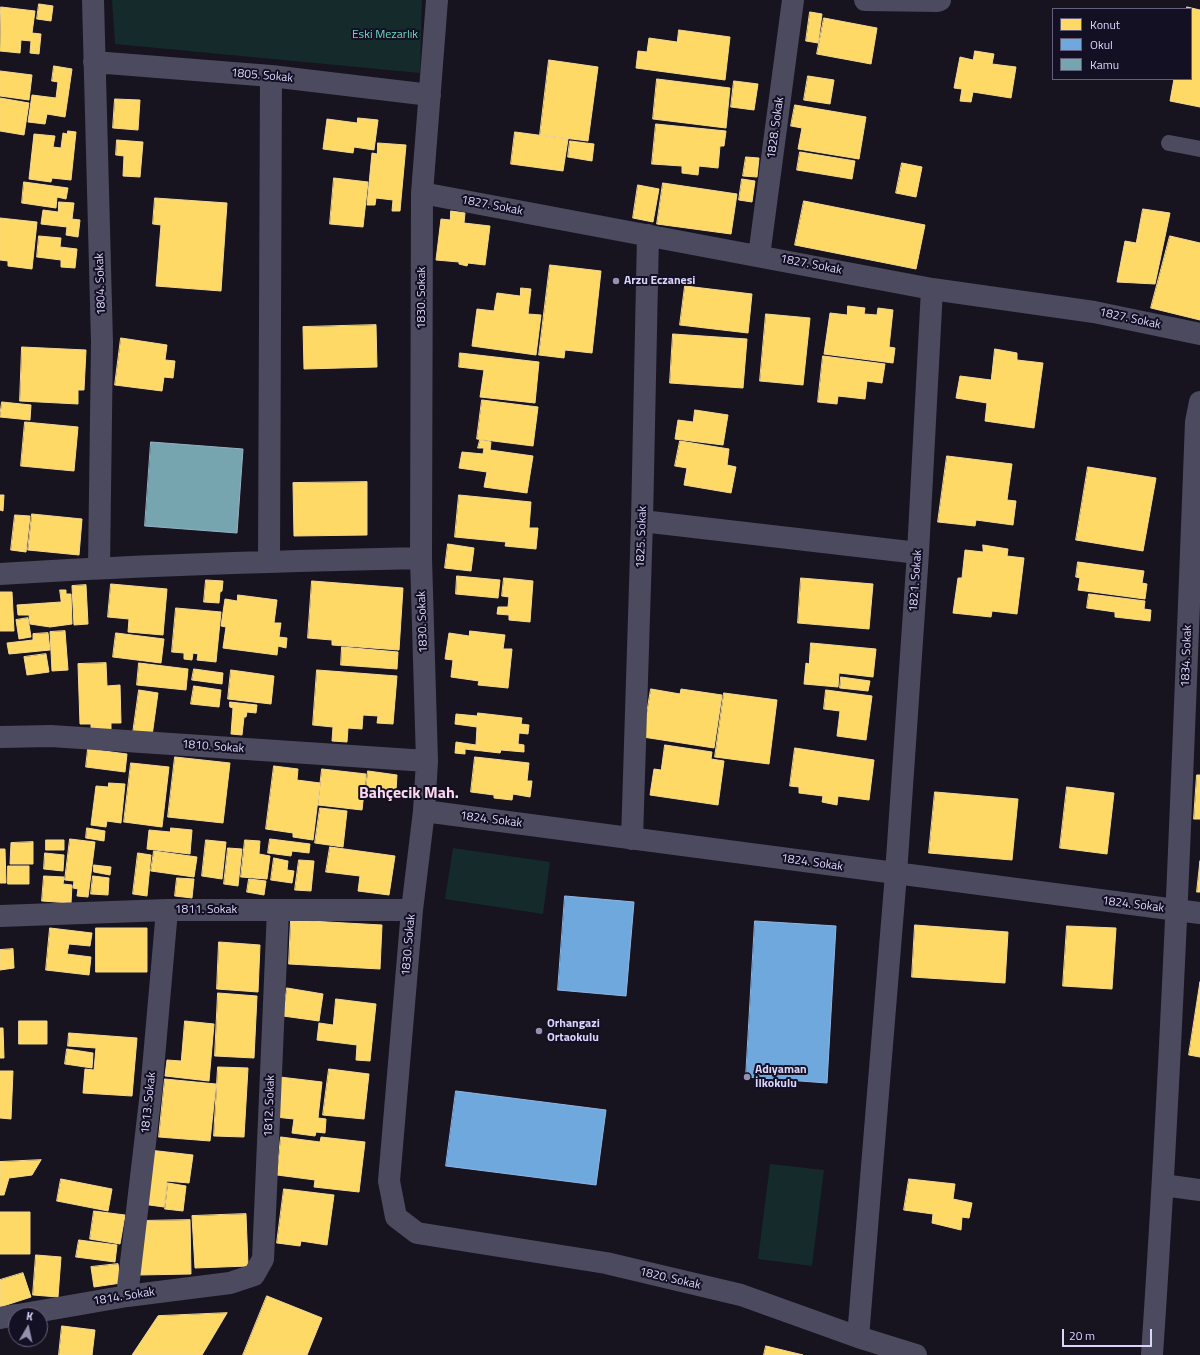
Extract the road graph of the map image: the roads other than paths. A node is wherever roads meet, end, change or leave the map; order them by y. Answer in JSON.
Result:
{"nodes":[{"id":1,"x":93,"y":0,"type":"edge"},
{"id":2,"x":437,"y":0,"type":"edge"},
{"id":3,"x":793,"y":0,"type":"edge"},
{"id":4,"x":865,"y":0,"type":"edge"},
{"id":5,"x":940,"y":0,"type":"edge"},
{"id":6,"x":94,"y":62,"type":"junction"},
{"id":7,"x":271,"y":76,"type":"junction"},
{"id":8,"x":430,"y":95,"type":"junction"},
{"id":9,"x":1169,"y":143,"type":"dead end"},
{"id":10,"x":1200,"y":148,"type":"edge"},
{"id":11,"x":422,"y":193,"type":"junction"},
{"id":12,"x":648,"y":235,"type":"junction"},
{"id":13,"x":759,"y":256,"type":"junction"},
{"id":14,"x":932,"y":289,"type":"junction"},
{"id":15,"x":1200,"y":334,"type":"edge"},
{"id":16,"x":1200,"y":402,"type":"edge"},
{"id":17,"x":642,"y":521,"type":"junction"},
{"id":18,"x":918,"y":553,"type":"junction"},
{"id":19,"x":421,"y":558,"type":"junction"},
{"id":20,"x":269,"y":561,"type":"junction"},
{"id":21,"x":99,"y":567,"type":"junction"},
{"id":22,"x":0,"y":574,"type":"edge"},
{"id":23,"x":0,"y":737,"type":"edge"},
{"id":24,"x":427,"y":761,"type":"junction"},
{"id":25,"x":424,"y":811,"type":"junction"},
{"id":26,"x":632,"y":839,"type":"junction"},
{"id":27,"x":896,"y":874,"type":"junction"},
{"id":28,"x":167,"y":910,"type":"junction"},
{"id":29,"x":278,"y":910,"type":"junction"},
{"id":30,"x":412,"y":910,"type":"junction"},
{"id":31,"x":1177,"y":910,"type":"junction"},
{"id":32,"x":1200,"y":913,"type":"edge"},
{"id":33,"x":0,"y":916,"type":"edge"},
{"id":34,"x":1163,"y":1185,"type":"junction"},
{"id":35,"x":1200,"y":1190,"type":"edge"},
{"id":36,"x":417,"y":1233,"type":"joint"},
{"id":37,"x":230,"y":1283,"type":"joint"},
{"id":38,"x":127,"y":1296,"type":"junction"},
{"id":39,"x":48,"y":1310,"type":"edge"},
{"id":40,"x":858,"y":1337,"type":"junction"},
{"id":41,"x":916,"y":1355,"type":"edge"},
{"id":42,"x":1152,"y":1355,"type":"edge"}],
"edges":[{"from":1,"to":6,"type":"street","name":"1804. Sokak"},
{"from":2,"to":8,"type":"street","name":"1830. Sokak"},
{"from":3,"to":13,"type":"street","name":"1828. Sokak"},
{"from":4,"to":5,"type":"street"},
{"from":6,"to":7,"type":"street","name":"1805. Sokak"},
{"from":6,"to":21,"type":"street","name":"1804. Sokak"},
{"from":7,"to":8,"type":"street","name":"1805. Sokak"},
{"from":7,"to":20,"type":"street"},
{"from":8,"to":11,"type":"street","name":"1830. Sokak"},
{"from":9,"to":10,"type":"lane"},
{"from":11,"to":12,"type":"street","name":"1827. Sokak"},
{"from":11,"to":19,"type":"street","name":"1830. Sokak"},
{"from":12,"to":13,"type":"street","name":"1827. Sokak"},
{"from":12,"to":17,"type":"street","name":"1825. Sokak"},
{"from":13,"to":14,"type":"street","name":"1827. Sokak"},
{"from":14,"to":15,"type":"street","name":"1827. Sokak"},
{"from":14,"to":18,"type":"street","name":"1821. Sokak"},
{"from":16,"to":31,"type":"street","name":"1834. Sokak"},
{"from":17,"to":18,"type":"street"},
{"from":17,"to":26,"type":"street","name":"1825. Sokak"},
{"from":18,"to":27,"type":"street","name":"1821. Sokak"},
{"from":19,"to":20,"type":"street"},
{"from":19,"to":24,"type":"street","name":"1830. Sokak"},
{"from":20,"to":21,"type":"street"},
{"from":21,"to":22,"type":"street"},
{"from":23,"to":24,"type":"street","name":"1810. Sokak"},
{"from":24,"to":25,"type":"street","name":"1830. Sokak"},
{"from":25,"to":26,"type":"street","name":"1824. Sokak"},
{"from":25,"to":30,"type":"street","name":"1830. Sokak"},
{"from":26,"to":27,"type":"street","name":"1824. Sokak"},
{"from":27,"to":31,"type":"street","name":"1824. Sokak"},
{"from":27,"to":40,"type":"street","name":"1821. Sokak"},
{"from":28,"to":29,"type":"street","name":"1811. Sokak"},
{"from":28,"to":33,"type":"street","name":"1811. Sokak"},
{"from":28,"to":38,"type":"street","name":"1813. Sokak"},
{"from":29,"to":30,"type":"street","name":"1811. Sokak"},
{"from":29,"to":37,"type":"street","name":"1812. Sokak"},
{"from":30,"to":36,"type":"street","name":"1830. Sokak"},
{"from":31,"to":32,"type":"street","name":"1824. Sokak"},
{"from":31,"to":34,"type":"street","name":"1834. Sokak"},
{"from":34,"to":35,"type":"street"},
{"from":34,"to":42,"type":"street","name":"1834. Sokak"},
{"from":36,"to":40,"type":"street","name":"1820. Sokak"},
{"from":37,"to":38,"type":"street","name":"1814. Sokak"},
{"from":38,"to":39,"type":"street","name":"1814. Sokak"},
{"from":40,"to":41,"type":"street","name":"1820. Sokak"}]}
